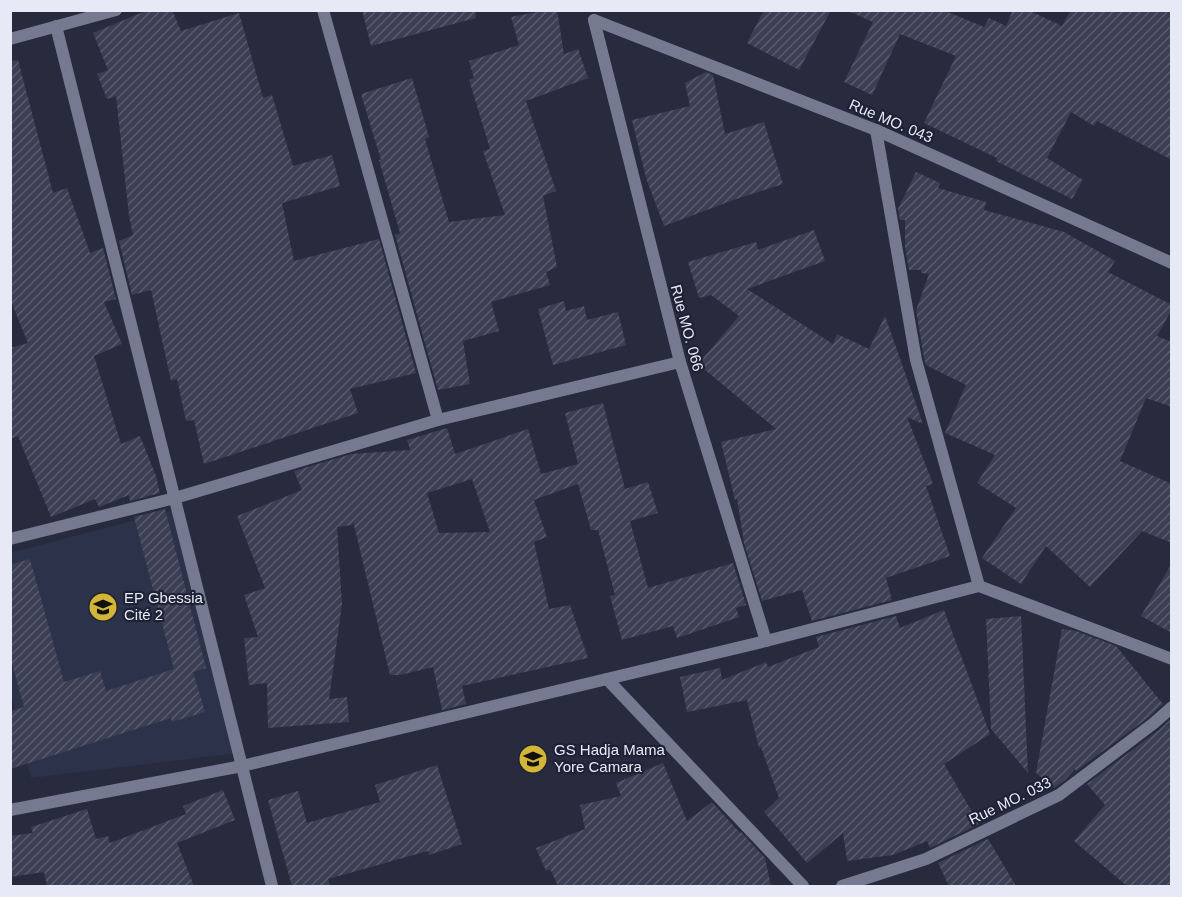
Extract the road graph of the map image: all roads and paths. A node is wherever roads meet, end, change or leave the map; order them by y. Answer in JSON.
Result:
{"nodes":[{"id":1,"x":116,"y":10,"type":"edge"},
{"id":2,"x":323,"y":10,"type":"edge"},
{"id":3,"x":594,"y":20,"type":"joint"},
{"id":4,"x":56,"y":26,"type":"junction"},
{"id":5,"x":10,"y":39,"type":"edge"},
{"id":6,"x":876,"y":130,"type":"junction"},
{"id":7,"x":1172,"y":263,"type":"edge"},
{"id":8,"x":680,"y":362,"type":"junction"},
{"id":9,"x":438,"y":420,"type":"junction"},
{"id":10,"x":175,"y":498,"type":"junction"},
{"id":11,"x":10,"y":539,"type":"edge"},
{"id":12,"x":979,"y":586,"type":"junction"},
{"id":13,"x":766,"y":641,"type":"junction"},
{"id":14,"x":1172,"y":659,"type":"edge"},
{"id":15,"x":607,"y":679,"type":"junction"},
{"id":16,"x":1172,"y":707,"type":"edge"},
{"id":17,"x":242,"y":766,"type":"junction"},
{"id":18,"x":10,"y":810,"type":"edge"},
{"id":19,"x":272,"y":886,"type":"edge"},
{"id":20,"x":803,"y":886,"type":"edge"},
{"id":21,"x":842,"y":886,"type":"edge"}],
"edges":[{"from":1,"to":4,"type":"street"},
{"from":2,"to":9,"type":"street"},
{"from":3,"to":6,"type":"street","name":"Rue MO. 043"},
{"from":3,"to":8,"type":"street","name":"Rue MO. 066"},
{"from":4,"to":5,"type":"street"},
{"from":4,"to":10,"type":"street"},
{"from":6,"to":7,"type":"street","name":"Rue MO. 043"},
{"from":6,"to":12,"type":"street"},
{"from":8,"to":9,"type":"street"},
{"from":8,"to":13,"type":"street","name":"Rue MO. 066"},
{"from":9,"to":10,"type":"street"},
{"from":10,"to":11,"type":"street"},
{"from":10,"to":17,"type":"street"},
{"from":12,"to":13,"type":"street"},
{"from":12,"to":14,"type":"street"},
{"from":13,"to":15,"type":"street"},
{"from":15,"to":17,"type":"street"},
{"from":15,"to":20,"type":"street"},
{"from":16,"to":21,"type":"street","name":"Rue MO. 033"},
{"from":17,"to":18,"type":"street"},
{"from":17,"to":19,"type":"street"}]}
